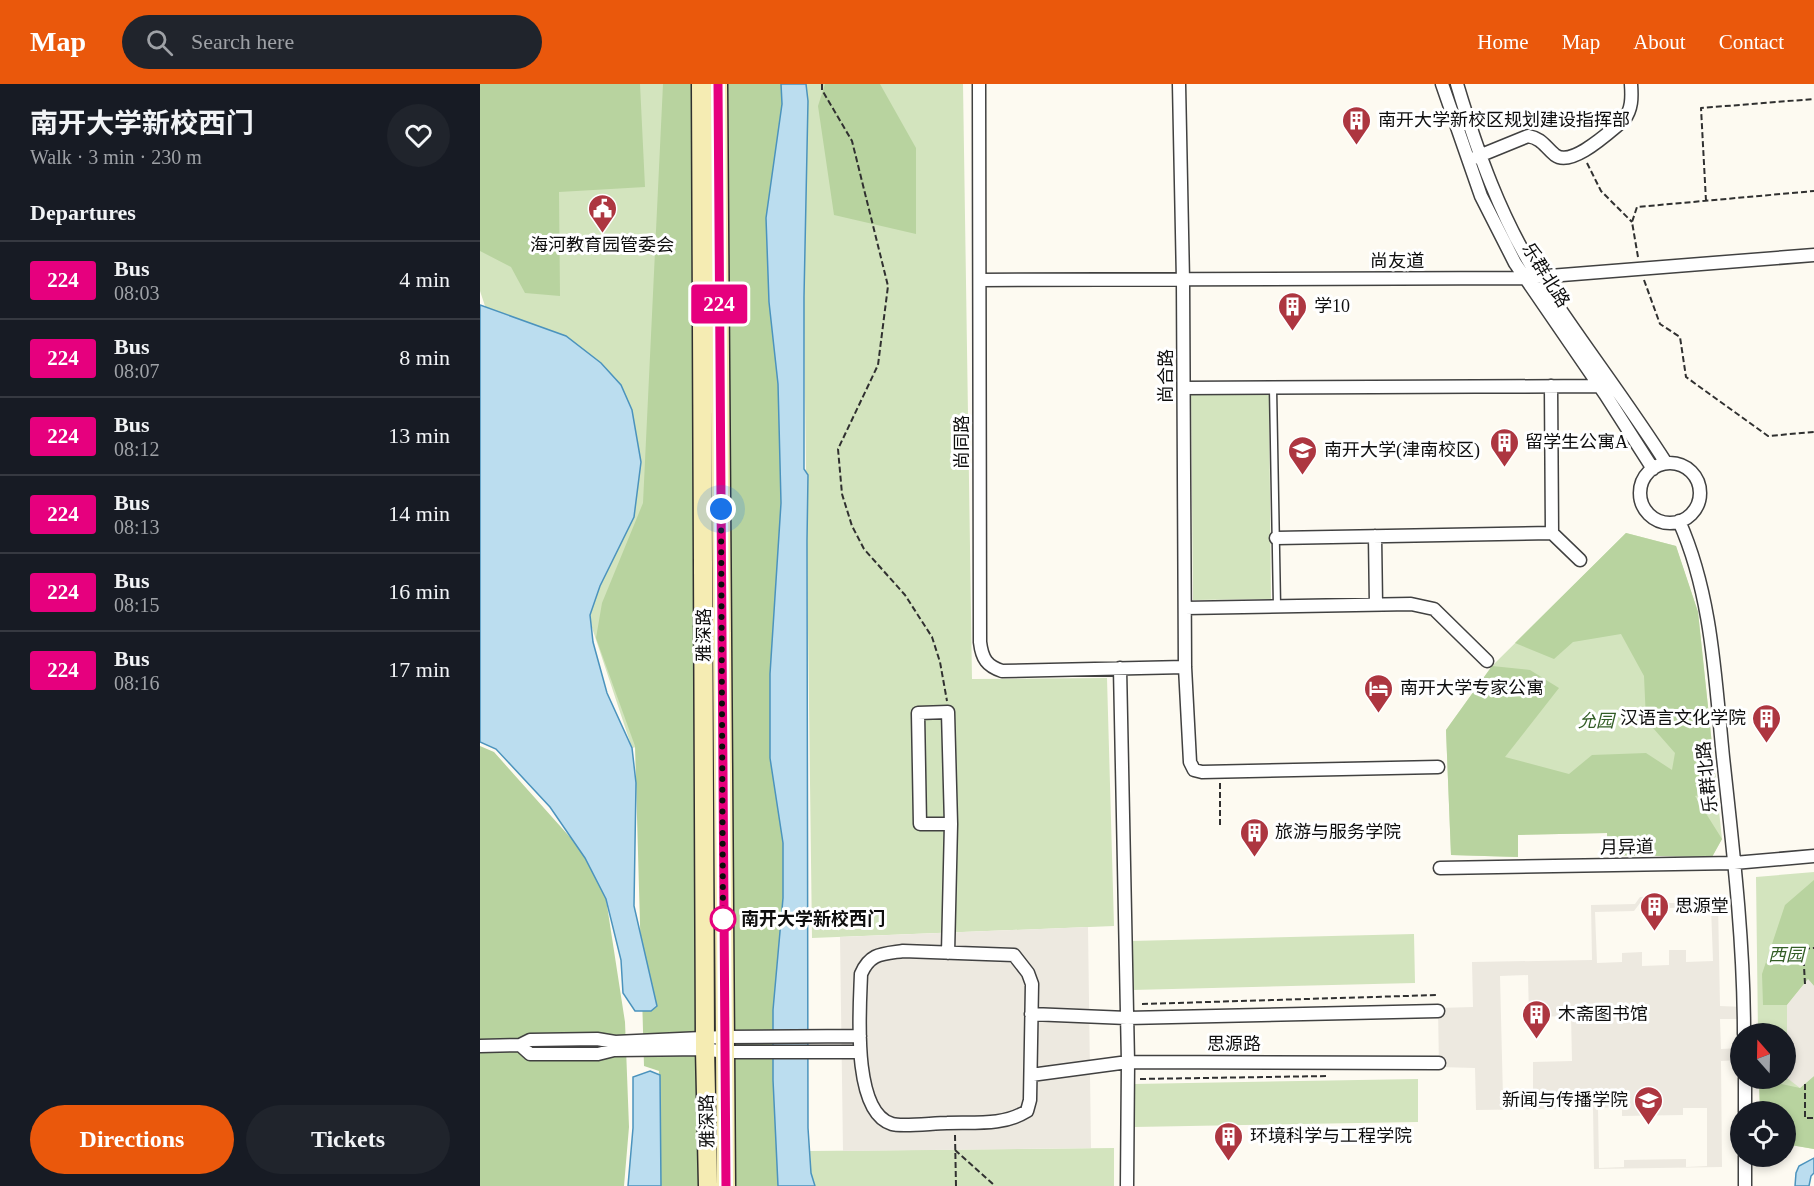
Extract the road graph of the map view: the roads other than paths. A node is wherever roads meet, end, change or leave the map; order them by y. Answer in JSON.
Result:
{"nodes":[{"id":1,"x":701,"y":84,"type":"edge"},
{"id":2,"x":718,"y":84,"type":"edge"},
{"id":3,"x":979,"y":84,"type":"edge"},
{"id":4,"x":1179,"y":84,"type":"edge"},
{"id":5,"x":1442,"y":84,"type":"edge"},
{"id":6,"x":1457,"y":84,"type":"edge"},
{"id":7,"x":1631,"y":84,"type":"edge"},
{"id":8,"x":1481,"y":156,"type":"junction"},
{"id":9,"x":1467,"y":161,"type":"junction"},
{"id":10,"x":1814,"y":255,"type":"edge"},
{"id":11,"x":1538,"y":277,"type":"junction"},
{"id":12,"x":1524,"y":278,"type":"junction"},
{"id":13,"x":980,"y":280,"type":"junction"},
{"id":14,"x":1183,"y":281,"type":"junction"},
{"id":15,"x":1615,"y":385,"type":"junction"},
{"id":16,"x":1551,"y":386,"type":"junction"},
{"id":17,"x":1599,"y":386,"type":"junction"},
{"id":18,"x":1184,"y":388,"type":"junction"},
{"id":19,"x":1273,"y":388,"type":"junction"},
{"id":20,"x":1666,"y":463,"type":"junction"},
{"id":21,"x":1653,"y":468,"type":"junction"},
{"id":22,"x":1679,"y":521,"type":"junction"},
{"id":23,"x":1551,"y":532,"type":"junction"},
{"id":24,"x":1375,"y":536,"type":"junction"},
{"id":25,"x":1276,"y":538,"type":"junction"},
{"id":26,"x":1580,"y":560,"type":"dead end"},
{"id":27,"x":1376,"y":604,"type":"junction"},
{"id":28,"x":1277,"y":606,"type":"junction"},
{"id":29,"x":1185,"y":608,"type":"junction"},
{"id":30,"x":1487,"y":662,"type":"dead end"},
{"id":31,"x":1185,"y":667,"type":"junction"},
{"id":32,"x":1120,"y":668,"type":"junction"},
{"id":33,"x":1438,"y":767,"type":"dead end"},
{"id":34,"x":951,"y":824,"type":"junction"},
{"id":35,"x":1814,"y":856,"type":"edge"},
{"id":36,"x":1734,"y":863,"type":"junction"},
{"id":37,"x":1440,"y":868,"type":"dead end"},
{"id":38,"x":948,"y":953,"type":"junction"},
{"id":39,"x":1438,"y":1011,"type":"dead end"},
{"id":40,"x":1031,"y":1014,"type":"junction"},
{"id":41,"x":1127,"y":1018,"type":"junction"},
{"id":42,"x":1744,"y":1023,"type":"edge"},
{"id":43,"x":860,"y":1036,"type":"junction"},
{"id":44,"x":706,"y":1044,"type":"junction"},
{"id":45,"x":724,"y":1044,"type":"junction"},
{"id":46,"x":480,"y":1046,"type":"edge"},
{"id":47,"x":860,"y":1052,"type":"junction"},
{"id":48,"x":1128,"y":1062,"type":"junction"},
{"id":49,"x":1439,"y":1063,"type":"dead end"},
{"id":50,"x":1031,"y":1075,"type":"junction"},
{"id":51,"x":1745,"y":1167,"type":"edge"},
{"id":52,"x":708,"y":1186,"type":"edge"},
{"id":53,"x":726,"y":1186,"type":"edge"},
{"id":54,"x":1127,"y":1186,"type":"edge"},
{"id":55,"x":1745,"y":1186,"type":"edge"}],
"edges":[{"from":1,"to":44,"type":"main road","name":"雅深路"},
{"from":2,"to":45,"type":"main road","name":"雅深路"},
{"from":3,"to":13,"type":"street","name":"尚同路"},
{"from":4,"to":14,"type":"street","name":"尚合路"},
{"from":5,"to":9,"type":"street","name":"乐群北路"},
{"from":6,"to":8,"type":"street","name":"乐群北路"},
{"from":7,"to":8,"type":"street"},
{"from":8,"to":9,"type":"street"},
{"from":8,"to":11,"type":"street","name":"乐群北路"},
{"from":9,"to":12,"type":"street","name":"乐群北路"},
{"from":10,"to":11,"type":"street","name":"尚友道"},
{"from":11,"to":12,"type":"street","name":"尚友道"},
{"from":11,"to":15,"type":"street","name":"乐群北路"},
{"from":12,"to":14,"type":"street","name":"尚友道"},
{"from":12,"to":17,"type":"street","name":"乐群北路"},
{"from":13,"to":14,"type":"street","name":"尚友道"},
{"from":13,"to":32,"type":"street","name":"尚同路"},
{"from":14,"to":18,"type":"street","name":"尚合路"},
{"from":15,"to":17,"type":"street"},
{"from":15,"to":20,"type":"street","name":"乐群北路"},
{"from":16,"to":17,"type":"street"},
{"from":16,"to":19,"type":"street"},
{"from":16,"to":23,"type":"street"},
{"from":17,"to":21,"type":"street","name":"乐群北路"},
{"from":18,"to":19,"type":"street"},
{"from":18,"to":29,"type":"street","name":"尚合路"},
{"from":19,"to":25,"type":"lane"},
{"from":20,"to":21,"type":"street"},
{"from":20,"to":22,"type":"street"},
{"from":21,"to":22,"type":"street"},
{"from":22,"to":36,"type":"street","name":"乐群北路"},
{"from":23,"to":24,"type":"street"},
{"from":23,"to":26,"type":"street"},
{"from":24,"to":25,"type":"street"},
{"from":24,"to":27,"type":"street"},
{"from":25,"to":28,"type":"lane"},
{"from":27,"to":28,"type":"street"},
{"from":27,"to":30,"type":"street"},
{"from":28,"to":29,"type":"street"},
{"from":29,"to":31,"type":"street","name":"尚合路"},
{"from":31,"to":32,"type":"street","name":"尚同路"},
{"from":31,"to":33,"type":"street","name":"尚合路"},
{"from":32,"to":41,"type":"street"},
{"from":34,"to":34,"type":"street"},
{"from":34,"to":38,"type":"street"},
{"from":35,"to":36,"type":"street","name":"月异道"},
{"from":36,"to":37,"type":"street","name":"月异道"},
{"from":36,"to":42,"type":"street","name":"乐群北路"},
{"from":38,"to":40,"type":"street"},
{"from":38,"to":43,"type":"street"},
{"from":39,"to":41,"type":"street","name":"思源路"},
{"from":40,"to":41,"type":"street","name":"思源路"},
{"from":40,"to":50,"type":"street"},
{"from":41,"to":48,"type":"street"},
{"from":43,"to":45,"type":"street"},
{"from":43,"to":47,"type":"street"},
{"from":44,"to":45,"type":"street"},
{"from":44,"to":46,"type":"street"},
{"from":44,"to":52,"type":"main road","name":"雅深路"},
{"from":45,"to":47,"type":"street"},
{"from":45,"to":53,"type":"main road","name":"雅深路"},
{"from":47,"to":50,"type":"street"},
{"from":48,"to":49,"type":"street","name":"思源路"},
{"from":48,"to":50,"type":"street","name":"思源路"},
{"from":48,"to":54,"type":"street"},
{"from":51,"to":55,"type":"street"}]}
